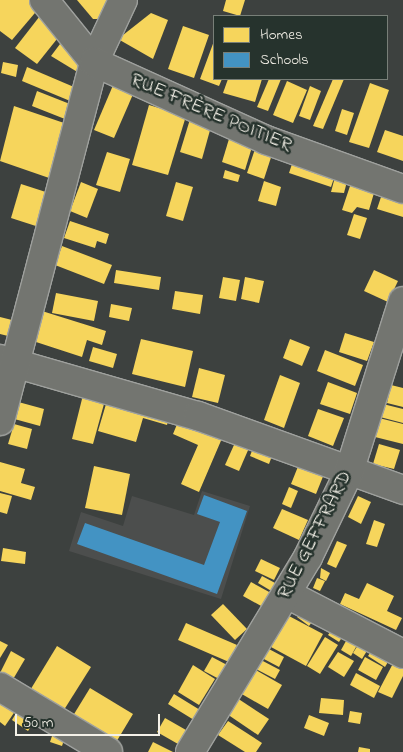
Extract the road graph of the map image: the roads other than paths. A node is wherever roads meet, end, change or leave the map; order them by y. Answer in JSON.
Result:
{"nodes":[{"id":1,"x":44,"y":0,"type":"edge"},
{"id":2,"x":123,"y":0,"type":"edge"},
{"id":3,"x":94,"y":62,"type":"junction"},
{"id":4,"x":403,"y":189,"type":"edge"},
{"id":5,"x":403,"y":302,"type":"edge"},
{"id":6,"x":8,"y":362,"type":"edge"},
{"id":7,"x":0,"y":421,"type":"edge"},
{"id":8,"x":349,"y":472,"type":"junction"},
{"id":9,"x":403,"y":490,"type":"edge"},
{"id":10,"x":287,"y":594,"type":"junction"},
{"id":11,"x":403,"y":654,"type":"edge"},
{"id":12,"x":0,"y":687,"type":"edge"},
{"id":13,"x":108,"y":752,"type":"edge"},
{"id":14,"x":190,"y":752,"type":"edge"}],
"edges":[{"from":1,"to":3,"type":"street","name":"RUE FRÈRE POITIER"},
{"from":2,"to":3,"type":"street"},
{"from":3,"to":4,"type":"street","name":"RUE FRÈRE POITIER"},
{"from":3,"to":6,"type":"street"},
{"from":5,"to":8,"type":"street","name":"RUE GEFFRARD"},
{"from":6,"to":7,"type":"street"},
{"from":6,"to":8,"type":"street"},
{"from":8,"to":9,"type":"street"},
{"from":8,"to":10,"type":"street","name":"RUE GEFFRARD"},
{"from":10,"to":11,"type":"street"},
{"from":10,"to":14,"type":"street","name":"RUE GEFFRARD"},
{"from":12,"to":13,"type":"street"}]}
